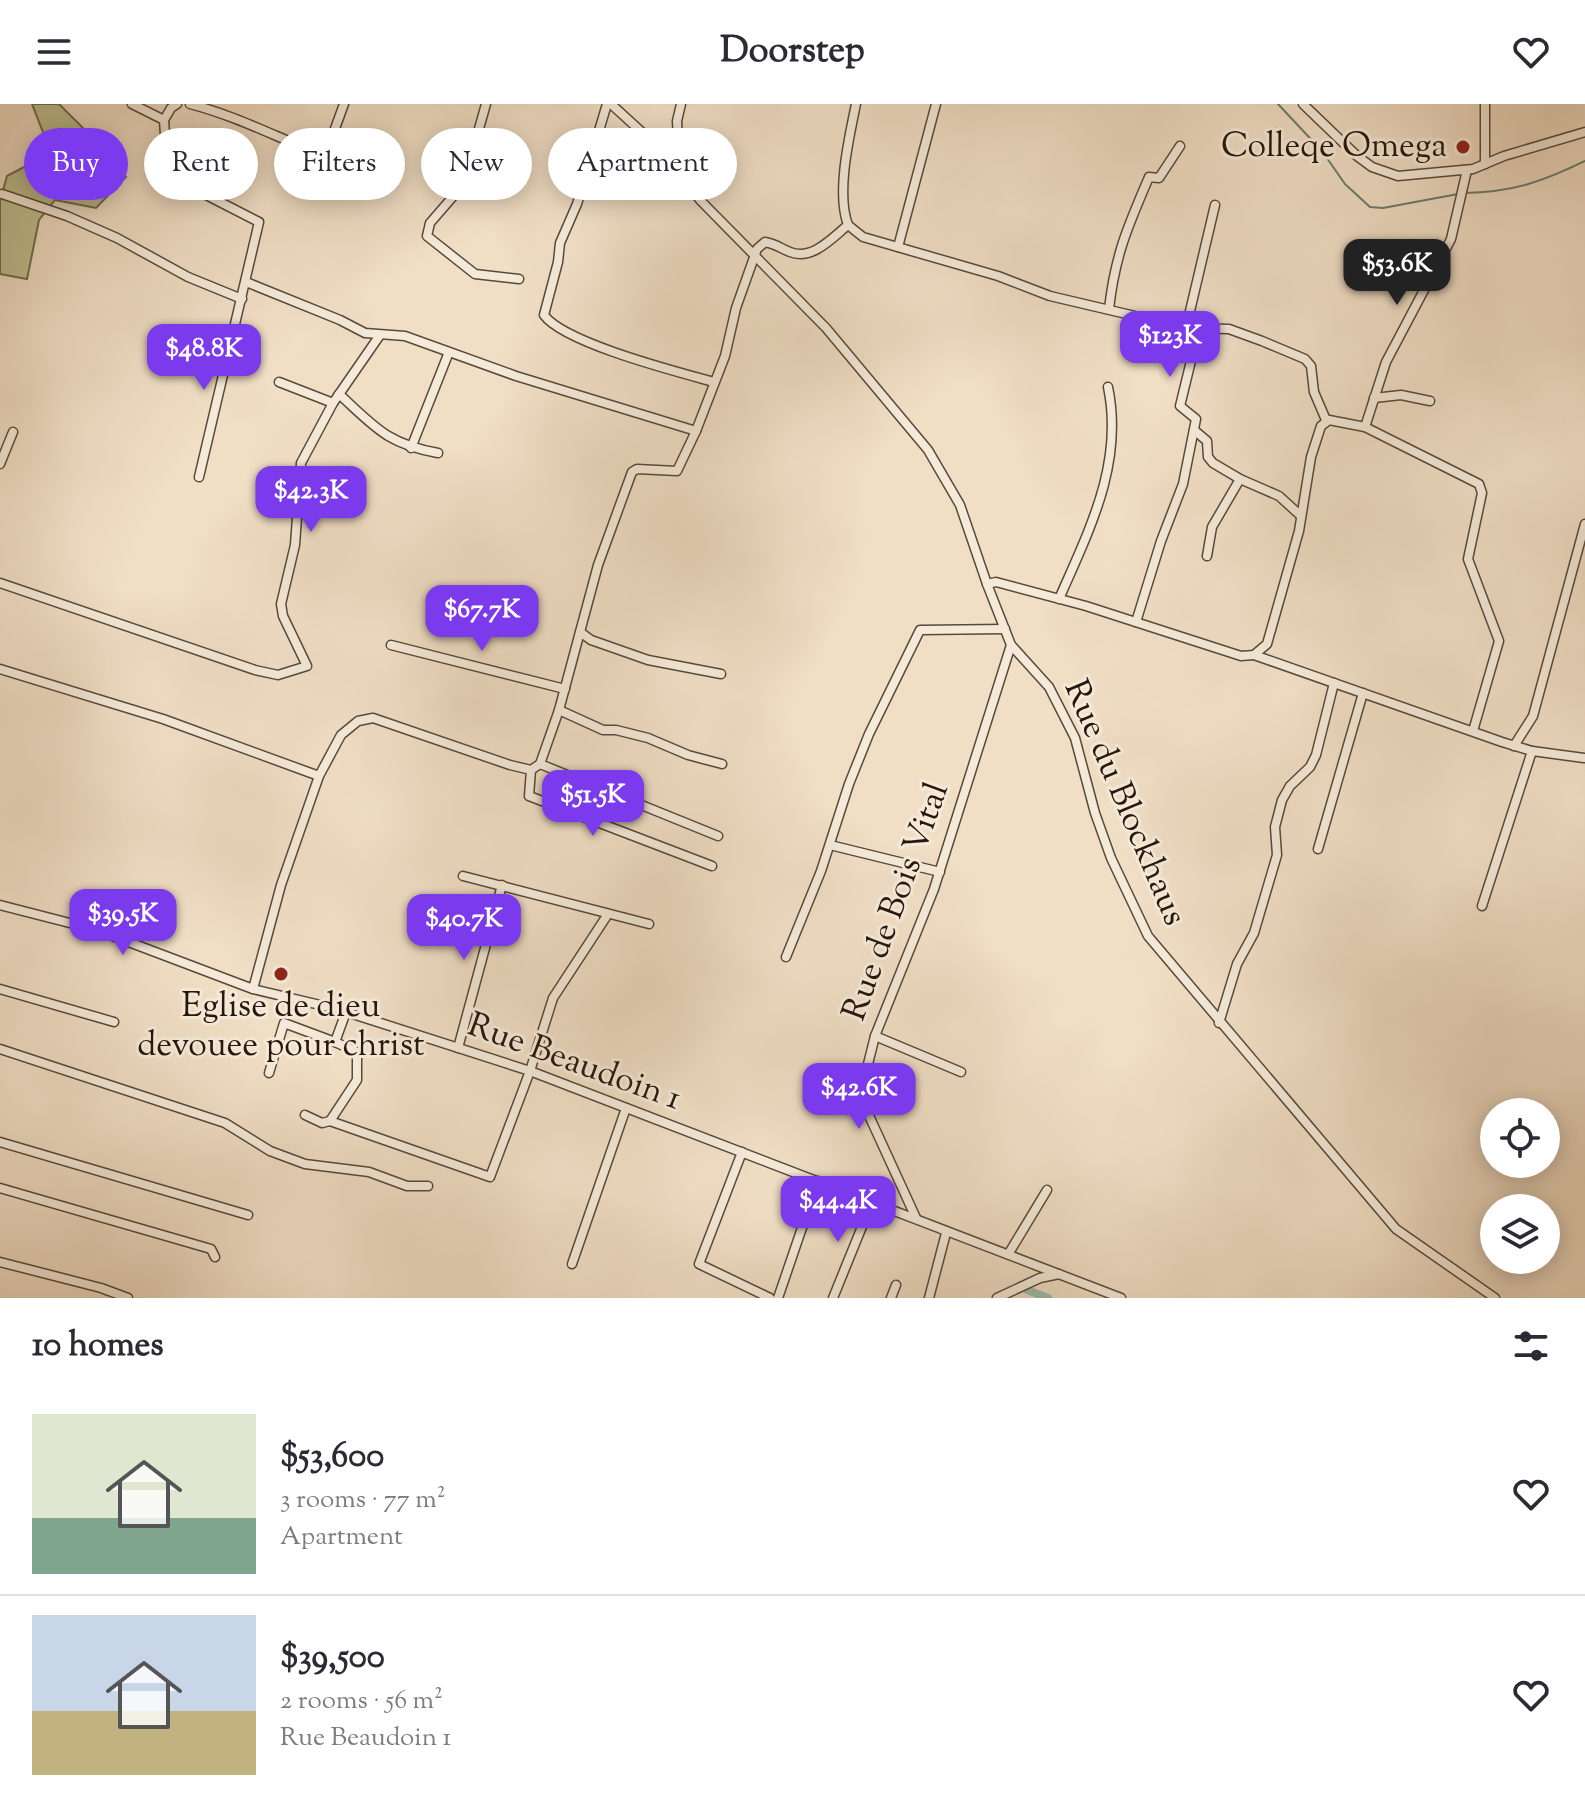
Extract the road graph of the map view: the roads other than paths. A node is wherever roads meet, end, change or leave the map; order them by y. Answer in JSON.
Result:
{"nodes":[{"id":1,"x":132,"y":104,"type":"edge"},
{"id":2,"x":177,"y":104,"type":"edge"},
{"id":3,"x":190,"y":104,"type":"edge"},
{"id":4,"x":344,"y":104,"type":"edge"},
{"id":5,"x":486,"y":104,"type":"edge"},
{"id":6,"x":609,"y":104,"type":"edge"},
{"id":7,"x":681,"y":104,"type":"edge"},
{"id":8,"x":856,"y":104,"type":"edge"},
{"id":9,"x":936,"y":104,"type":"edge"},
{"id":10,"x":1303,"y":104,"type":"edge"},
{"id":11,"x":1485,"y":104,"type":"edge"},
{"id":12,"x":227,"y":109,"type":"edge"},
{"id":13,"x":164,"y":120,"type":"junction"},
{"id":14,"x":636,"y":128,"type":"edge"},
{"id":15,"x":677,"y":128,"type":"edge"},
{"id":16,"x":1585,"y":132,"type":"edge"},
{"id":17,"x":1180,"y":146,"type":"dead end"},
{"id":18,"x":1485,"y":164,"type":"junction"},
{"id":19,"x":1467,"y":170,"type":"junction"},
{"id":20,"x":2,"y":194,"type":"edge"},
{"id":21,"x":700,"y":200,"type":"edge"},
{"id":22,"x":1215,"y":205,"type":"dead end"},
{"id":23,"x":848,"y":225,"type":"junction"},
{"id":24,"x":898,"y":247,"type":"junction"},
{"id":25,"x":754,"y":257,"type":"junction"},
{"id":26,"x":519,"y":279,"type":"dead end"},
{"id":27,"x":246,"y":282,"type":"junction"},
{"id":28,"x":242,"y":299,"type":"junction"},
{"id":29,"x":1109,"y":309,"type":"junction"},
{"id":30,"x":1186,"y":328,"type":"junction"},
{"id":31,"x":1199,"y":328,"type":"junction"},
{"id":32,"x":380,"y":335,"type":"junction"},
{"id":33,"x":449,"y":352,"type":"junction"},
{"id":34,"x":279,"y":382,"type":"dead end"},
{"id":35,"x":714,"y":382,"type":"junction"},
{"id":36,"x":1108,"y":387,"type":"dead end"},
{"id":37,"x":339,"y":394,"type":"junction"},
{"id":38,"x":1374,"y":398,"type":"junction"},
{"id":39,"x":1430,"y":401,"type":"dead end"},
{"id":40,"x":333,"y":403,"type":"junction"},
{"id":41,"x":1326,"y":420,"type":"junction"},
{"id":42,"x":1365,"y":427,"type":"junction"},
{"id":43,"x":1194,"y":430,"type":"junction"},
{"id":44,"x":696,"y":431,"type":"junction"},
{"id":45,"x":13,"y":432,"type":"dead end"},
{"id":46,"x":411,"y":448,"type":"junction"},
{"id":47,"x":438,"y":453,"type":"dead end"},
{"id":48,"x":0,"y":464,"type":"edge"},
{"id":49,"x":199,"y":477,"type":"dead end"},
{"id":50,"x":1240,"y":479,"type":"junction"},
{"id":51,"x":1301,"y":516,"type":"junction"},
{"id":52,"x":1585,"y":524,"type":"edge"},
{"id":53,"x":1207,"y":556,"type":"dead end"},
{"id":54,"x":0,"y":583,"type":"edge"},
{"id":55,"x":987,"y":584,"type":"junction"},
{"id":56,"x":1059,"y":599,"type":"junction"},
{"id":57,"x":1136,"y":622,"type":"junction"},
{"id":58,"x":1005,"y":629,"type":"junction"},
{"id":59,"x":580,"y":632,"type":"junction"},
{"id":60,"x":391,"y":645,"type":"dead end"},
{"id":61,"x":1011,"y":645,"type":"junction"},
{"id":62,"x":1254,"y":655,"type":"junction"},
{"id":63,"x":0,"y":669,"type":"edge"},
{"id":64,"x":721,"y":674,"type":"dead end"},
{"id":65,"x":1334,"y":683,"type":"junction"},
{"id":66,"x":565,"y":689,"type":"junction"},
{"id":67,"x":1363,"y":693,"type":"junction"},
{"id":68,"x":559,"y":710,"type":"junction"},
{"id":69,"x":1473,"y":731,"type":"junction"},
{"id":70,"x":1514,"y":746,"type":"junction"},
{"id":71,"x":1532,"y":751,"type":"junction"},
{"id":72,"x":1584,"y":758,"type":"edge"},
{"id":73,"x":540,"y":764,"type":"junction"},
{"id":74,"x":722,"y":764,"type":"dead end"},
{"id":75,"x":531,"y":770,"type":"junction"},
{"id":76,"x":319,"y":776,"type":"junction"},
{"id":77,"x":718,"y":836,"type":"dead end"},
{"id":78,"x":830,"y":845,"type":"junction"},
{"id":79,"x":1318,"y":849,"type":"dead end"},
{"id":80,"x":712,"y":866,"type":"dead end"},
{"id":81,"x":940,"y":872,"type":"junction"},
{"id":82,"x":463,"y":876,"type":"dead end"},
{"id":83,"x":502,"y":885,"type":"junction"},
{"id":84,"x":0,"y":905,"type":"edge"},
{"id":85,"x":1482,"y":906,"type":"dead end"},
{"id":86,"x":608,"y":914,"type":"junction"},
{"id":87,"x":649,"y":924,"type":"dead end"},
{"id":88,"x":786,"y":957,"type":"dead end"},
{"id":89,"x":0,"y":989,"type":"edge"},
{"id":90,"x":253,"y":989,"type":"junction"},
{"id":91,"x":346,"y":1012,"type":"junction"},
{"id":92,"x":114,"y":1022,"type":"dead end"},
{"id":93,"x":1219,"y":1023,"type":"junction"},
{"id":94,"x":875,"y":1036,"type":"junction"},
{"id":95,"x":335,"y":1042,"type":"junction"},
{"id":96,"x":458,"y":1048,"type":"junction"},
{"id":97,"x":0,"y":1049,"type":"edge"},
{"id":98,"x":530,"y":1071,"type":"junction"},
{"id":99,"x":961,"y":1072,"type":"dead end"},
{"id":100,"x":269,"y":1073,"type":"dead end"},
{"id":101,"x":626,"y":1108,"type":"junction"},
{"id":102,"x":305,"y":1115,"type":"dead end"},
{"id":103,"x":330,"y":1121,"type":"junction"},
{"id":104,"x":0,"y":1142,"type":"edge"},
{"id":105,"x":742,"y":1152,"type":"junction"},
{"id":106,"x":818,"y":1181,"type":"junction"},
{"id":107,"x":428,"y":1186,"type":"dead end"},
{"id":108,"x":0,"y":1188,"type":"edge"},
{"id":109,"x":1047,"y":1190,"type":"dead end"},
{"id":110,"x":872,"y":1202,"type":"junction"},
{"id":111,"x":248,"y":1215,"type":"dead end"},
{"id":112,"x":916,"y":1218,"type":"junction"},
{"id":113,"x":946,"y":1233,"type":"junction"},
{"id":114,"x":1009,"y":1253,"type":"junction"},
{"id":115,"x":215,"y":1257,"type":"dead end"},
{"id":116,"x":0,"y":1262,"type":"edge"},
{"id":117,"x":572,"y":1264,"type":"dead end"},
{"id":118,"x":1060,"y":1274,"type":"junction"},
{"id":119,"x":896,"y":1285,"type":"dead end"},
{"id":120,"x":99,"y":1293,"type":"edge"},
{"id":121,"x":128,"y":1298,"type":"edge"},
{"id":122,"x":770,"y":1298,"type":"edge"},
{"id":123,"x":778,"y":1298,"type":"edge"},
{"id":124,"x":833,"y":1298,"type":"edge"},
{"id":125,"x":891,"y":1298,"type":"edge"},
{"id":126,"x":929,"y":1298,"type":"edge"},
{"id":127,"x":997,"y":1298,"type":"edge"},
{"id":128,"x":1118,"y":1298,"type":"edge"},
{"id":129,"x":1495,"y":1298,"type":"edge"}],
"edges":[{"from":1,"to":13,"type":"street"},
{"from":2,"to":13,"type":"street"},
{"from":3,"to":12,"type":"street"},
{"from":4,"to":12,"type":"street"},
{"from":5,"to":26,"type":"street"},
{"from":6,"to":14,"type":"street","name":"Rue du Blockhaus"},
{"from":6,"to":35,"type":"street"},
{"from":7,"to":15,"type":"street"},
{"from":8,"to":23,"type":"street"},
{"from":9,"to":24,"type":"street"},
{"from":10,"to":19,"type":"street"},
{"from":11,"to":18,"type":"street"},
{"from":13,"to":27,"type":"street"},
{"from":16,"to":18,"type":"street"},
{"from":17,"to":29,"type":"street"},
{"from":18,"to":19,"type":"street"},
{"from":19,"to":38,"type":"street"},
{"from":20,"to":28,"type":"street"},
{"from":21,"to":25,"type":"street","name":"Rue du Blockhaus"},
{"from":22,"to":30,"type":"street"},
{"from":23,"to":24,"type":"street"},
{"from":23,"to":25,"type":"street"},
{"from":24,"to":29,"type":"street"},
{"from":25,"to":35,"type":"street"},
{"from":25,"to":55,"type":"street","name":"Rue du Blockhaus"},
{"from":27,"to":28,"type":"street"},
{"from":27,"to":32,"type":"street"},
{"from":28,"to":49,"type":"street"},
{"from":29,"to":30,"type":"street"},
{"from":30,"to":31,"type":"street"},
{"from":31,"to":41,"type":"street"},
{"from":31,"to":43,"type":"street"},
{"from":32,"to":33,"type":"street"},
{"from":32,"to":37,"type":"street"},
{"from":33,"to":44,"type":"street"},
{"from":33,"to":46,"type":"street"},
{"from":34,"to":40,"type":"street"},
{"from":35,"to":44,"type":"street"},
{"from":36,"to":56,"type":"street"},
{"from":37,"to":40,"type":"street"},
{"from":37,"to":46,"type":"street"},
{"from":38,"to":39,"type":"street"},
{"from":38,"to":42,"type":"street"},
{"from":40,"to":54,"type":"street"},
{"from":41,"to":42,"type":"street"},
{"from":41,"to":51,"type":"street"},
{"from":42,"to":69,"type":"street"},
{"from":43,"to":50,"type":"street"},
{"from":43,"to":57,"type":"street"},
{"from":44,"to":59,"type":"street"},
{"from":45,"to":48,"type":"street"},
{"from":46,"to":47,"type":"street"},
{"from":50,"to":51,"type":"street"},
{"from":50,"to":53,"type":"street"},
{"from":51,"to":62,"type":"street"},
{"from":52,"to":70,"type":"street"},
{"from":55,"to":56,"type":"street"},
{"from":55,"to":58,"type":"street","name":"Rue du Blockhaus"},
{"from":56,"to":57,"type":"street"},
{"from":57,"to":62,"type":"street"},
{"from":58,"to":61,"type":"street","name":"Rue du Blockhaus"},
{"from":58,"to":78,"type":"street"},
{"from":59,"to":64,"type":"street"},
{"from":59,"to":66,"type":"street"},
{"from":60,"to":66,"type":"street"},
{"from":61,"to":81,"type":"street","name":"Rue de Bois Vital"},
{"from":61,"to":93,"type":"street","name":"Rue du Blockhaus"},
{"from":62,"to":65,"type":"street"},
{"from":63,"to":76,"type":"street"},
{"from":65,"to":67,"type":"street"},
{"from":65,"to":93,"type":"street"},
{"from":66,"to":68,"type":"street"},
{"from":67,"to":69,"type":"street"},
{"from":67,"to":79,"type":"street"},
{"from":68,"to":73,"type":"street"},
{"from":68,"to":74,"type":"street"},
{"from":69,"to":70,"type":"street"},
{"from":70,"to":71,"type":"street"},
{"from":71,"to":72,"type":"street"},
{"from":71,"to":85,"type":"street"},
{"from":73,"to":75,"type":"street"},
{"from":73,"to":77,"type":"street"},
{"from":75,"to":76,"type":"street"},
{"from":75,"to":80,"type":"street"},
{"from":76,"to":90,"type":"street"},
{"from":78,"to":81,"type":"street"},
{"from":78,"to":88,"type":"street"},
{"from":81,"to":94,"type":"street","name":"Rue de Bois Vital"},
{"from":82,"to":83,"type":"street"},
{"from":83,"to":86,"type":"street"},
{"from":83,"to":96,"type":"street"},
{"from":84,"to":90,"type":"street","name":"Rue Beaudoin 1"},
{"from":86,"to":87,"type":"street"},
{"from":86,"to":98,"type":"street"},
{"from":89,"to":92,"type":"street"},
{"from":90,"to":91,"type":"street","name":"Rue Beaudoin 1"},
{"from":91,"to":95,"type":"street"},
{"from":91,"to":96,"type":"street","name":"Rue Beaudoin 1"},
{"from":93,"to":129,"type":"street","name":"Rue du Blockhaus"},
{"from":94,"to":99,"type":"street"},
{"from":94,"to":112,"type":"street","name":"Rue de Bois Vital"},
{"from":95,"to":100,"type":"street"},
{"from":95,"to":103,"type":"street"},
{"from":96,"to":98,"type":"street","name":"Rue Beaudoin 1"},
{"from":97,"to":107,"type":"street"},
{"from":98,"to":101,"type":"street","name":"Rue Beaudoin 1"},
{"from":98,"to":103,"type":"street"},
{"from":101,"to":105,"type":"street","name":"Rue Beaudoin 1"},
{"from":101,"to":117,"type":"street"},
{"from":102,"to":103,"type":"street"},
{"from":104,"to":111,"type":"street"},
{"from":105,"to":106,"type":"street","name":"Rue Beaudoin 1"},
{"from":105,"to":122,"type":"street"},
{"from":106,"to":110,"type":"street","name":"Rue Beaudoin 1"},
{"from":106,"to":123,"type":"street"},
{"from":108,"to":115,"type":"street"},
{"from":109,"to":114,"type":"street"},
{"from":110,"to":112,"type":"street","name":"Rue Beaudoin 1"},
{"from":110,"to":124,"type":"street"},
{"from":112,"to":113,"type":"street","name":"Rue Beaudoin 1"},
{"from":113,"to":114,"type":"street","name":"Rue Beaudoin 1"},
{"from":113,"to":126,"type":"street"},
{"from":114,"to":118,"type":"street","name":"Rue Beaudoin 1"},
{"from":116,"to":120,"type":"street"},
{"from":118,"to":127,"type":"street"},
{"from":118,"to":128,"type":"street","name":"Rue Beaudoin 1"},
{"from":119,"to":125,"type":"street"},
{"from":120,"to":121,"type":"street"}]}
